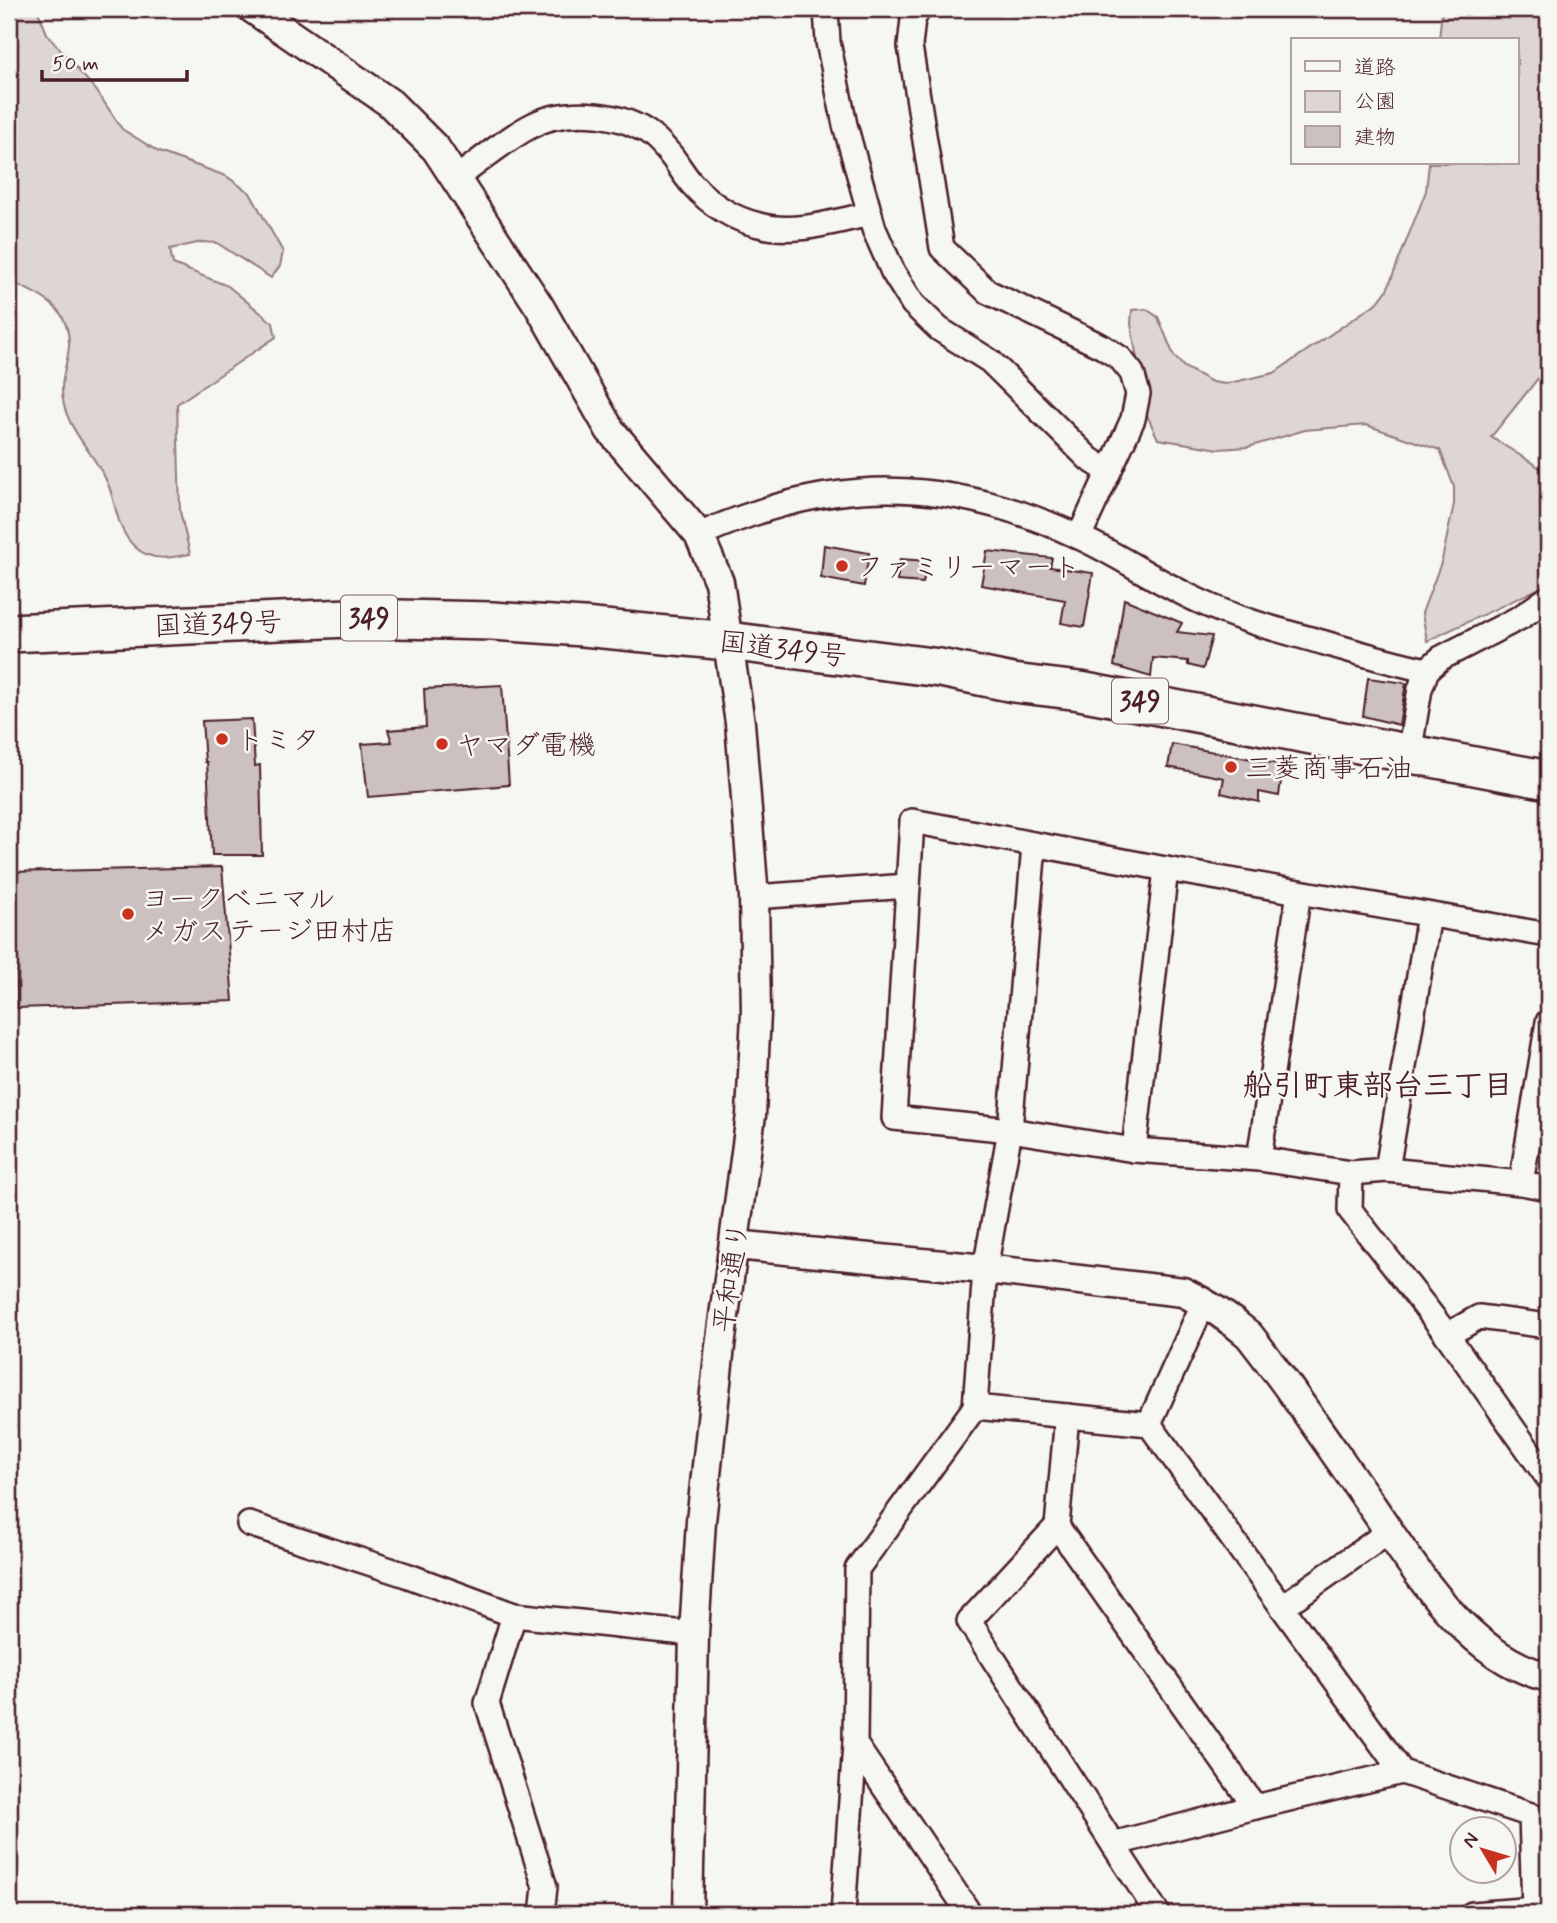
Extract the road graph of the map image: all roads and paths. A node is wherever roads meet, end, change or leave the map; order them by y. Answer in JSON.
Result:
{"nodes":[{"id":1,"x":253,"y":9,"type":"edge"},
{"id":2,"x":826,"y":9,"type":"edge"},
{"id":3,"x":919,"y":9,"type":"edge"},
{"id":4,"x":455,"y":178,"type":"junction"},
{"id":5,"x":870,"y":214,"type":"junction"},
{"id":6,"x":1108,"y":471,"type":"junction"},
{"id":7,"x":699,"y":535,"type":"junction"},
{"id":8,"x":1079,"y":537,"type":"junction"},
{"id":9,"x":1548,"y":598,"type":"edge"},
{"id":10,"x":9,"y":633,"type":"edge"},
{"id":11,"x":728,"y":641,"type":"junction"},
{"id":12,"x":1427,"y":670,"type":"junction"},
{"id":13,"x":1409,"y":754,"type":"junction"},
{"id":14,"x":1548,"y":780,"type":"edge"},
{"id":15,"x":1034,"y":845,"type":"junction"},
{"id":16,"x":1166,"y":869,"type":"junction"},
{"id":17,"x":908,"y":886,"type":"junction"},
{"id":18,"x":1298,"y":892,"type":"junction"},
{"id":19,"x":754,"y":897,"type":"junction"},
{"id":20,"x":1429,"y":915,"type":"junction"},
{"id":21,"x":1548,"y":935,"type":"edge"},
{"id":22,"x":1548,"y":1021,"type":"edge"},
{"id":23,"x":1010,"y":1130,"type":"junction"},
{"id":24,"x":1135,"y":1150,"type":"junction"},
{"id":25,"x":1259,"y":1159,"type":"junction"},
{"id":26,"x":1387,"y":1170,"type":"junction"},
{"id":27,"x":1351,"y":1173,"type":"junction"},
{"id":28,"x":1521,"y":1183,"type":"junction"},
{"id":29,"x":1548,"y":1188,"type":"edge"},
{"id":30,"x":734,"y":1245,"type":"junction"},
{"id":31,"x":985,"y":1269,"type":"junction"},
{"id":32,"x":1204,"y":1302,"type":"junction"},
{"id":33,"x":1548,"y":1326,"type":"edge"},
{"id":34,"x":1447,"y":1335,"type":"junction"},
{"id":35,"x":975,"y":1407,"type":"junction"},
{"id":36,"x":1067,"y":1416,"type":"junction"},
{"id":37,"x":1149,"y":1424,"type":"junction"},
{"id":38,"x":1548,"y":1478,"type":"edge"},
{"id":39,"x":249,"y":1524,"type":"dead end"},
{"id":40,"x":1057,"y":1527,"type":"junction"},
{"id":41,"x":1390,"y":1531,"type":"junction"},
{"id":42,"x":1282,"y":1607,"type":"junction"},
{"id":43,"x":514,"y":1615,"type":"junction"},
{"id":44,"x":694,"y":1634,"type":"junction"},
{"id":45,"x":1548,"y":1677,"type":"edge"},
{"id":46,"x":855,"y":1744,"type":"junction"},
{"id":47,"x":1402,"y":1772,"type":"junction"},
{"id":48,"x":1255,"y":1807,"type":"junction"},
{"id":49,"x":1113,"y":1844,"type":"junction"},
{"id":50,"x":1541,"y":1909,"type":"edge"},
{"id":51,"x":542,"y":1914,"type":"edge"},
{"id":52,"x":688,"y":1914,"type":"edge"},
{"id":53,"x":843,"y":1914,"type":"edge"},
{"id":54,"x":970,"y":1914,"type":"edge"},
{"id":55,"x":1157,"y":1914,"type":"edge"},
{"id":56,"x":1472,"y":1914,"type":"edge"}],
"edges":[{"from":1,"to":4,"type":"street","name":"平和通り"},
{"from":2,"to":5,"type":"street"},
{"from":3,"to":6,"type":"street"},
{"from":4,"to":5,"type":"street"},
{"from":4,"to":7,"type":"street","name":"平和通り"},
{"from":5,"to":6,"type":"street"},
{"from":6,"to":8,"type":"street"},
{"from":7,"to":8,"type":"street"},
{"from":7,"to":11,"type":"street","name":"平和通り"},
{"from":8,"to":12,"type":"street"},
{"from":9,"to":12,"type":"street"},
{"from":10,"to":11,"type":"highway","name":"国道349号","number":"349"},
{"from":11,"to":13,"type":"highway","name":"国道349号","number":"349"},
{"from":11,"to":19,"type":"street","name":"平和通り"},
{"from":12,"to":13,"type":"street"},
{"from":13,"to":14,"type":"highway","name":"国道349号","number":"349"},
{"from":15,"to":16,"type":"street"},
{"from":15,"to":17,"type":"street"},
{"from":15,"to":23,"type":"street"},
{"from":16,"to":18,"type":"street"},
{"from":16,"to":24,"type":"street"},
{"from":17,"to":19,"type":"street"},
{"from":17,"to":23,"type":"street"},
{"from":18,"to":20,"type":"street"},
{"from":18,"to":25,"type":"street"},
{"from":19,"to":30,"type":"street","name":"平和通り"},
{"from":20,"to":21,"type":"street"},
{"from":20,"to":26,"type":"street"},
{"from":22,"to":28,"type":"street"},
{"from":23,"to":24,"type":"street"},
{"from":23,"to":31,"type":"street"},
{"from":24,"to":25,"type":"street"},
{"from":25,"to":27,"type":"street"},
{"from":26,"to":27,"type":"street"},
{"from":26,"to":28,"type":"street"},
{"from":27,"to":34,"type":"street"},
{"from":28,"to":29,"type":"street"},
{"from":30,"to":31,"type":"street"},
{"from":30,"to":44,"type":"street","name":"平和通り"},
{"from":31,"to":32,"type":"street"},
{"from":31,"to":35,"type":"street"},
{"from":32,"to":37,"type":"street"},
{"from":32,"to":41,"type":"street"},
{"from":33,"to":34,"type":"street"},
{"from":34,"to":38,"type":"street"},
{"from":35,"to":36,"type":"street"},
{"from":35,"to":46,"type":"street"},
{"from":36,"to":37,"type":"street"},
{"from":36,"to":40,"type":"street"},
{"from":37,"to":42,"type":"street"},
{"from":39,"to":43,"type":"street"},
{"from":40,"to":48,"type":"street"},
{"from":40,"to":49,"type":"street"},
{"from":41,"to":42,"type":"street"},
{"from":41,"to":45,"type":"street"},
{"from":42,"to":47,"type":"street"},
{"from":43,"to":44,"type":"street"},
{"from":43,"to":51,"type":"street"},
{"from":44,"to":52,"type":"street","name":"平和通り"},
{"from":46,"to":53,"type":"street"},
{"from":46,"to":54,"type":"street"},
{"from":47,"to":48,"type":"street"},
{"from":47,"to":50,"type":"street"},
{"from":48,"to":49,"type":"street"},
{"from":49,"to":55,"type":"street"},
{"from":50,"to":56,"type":"street"}]}
